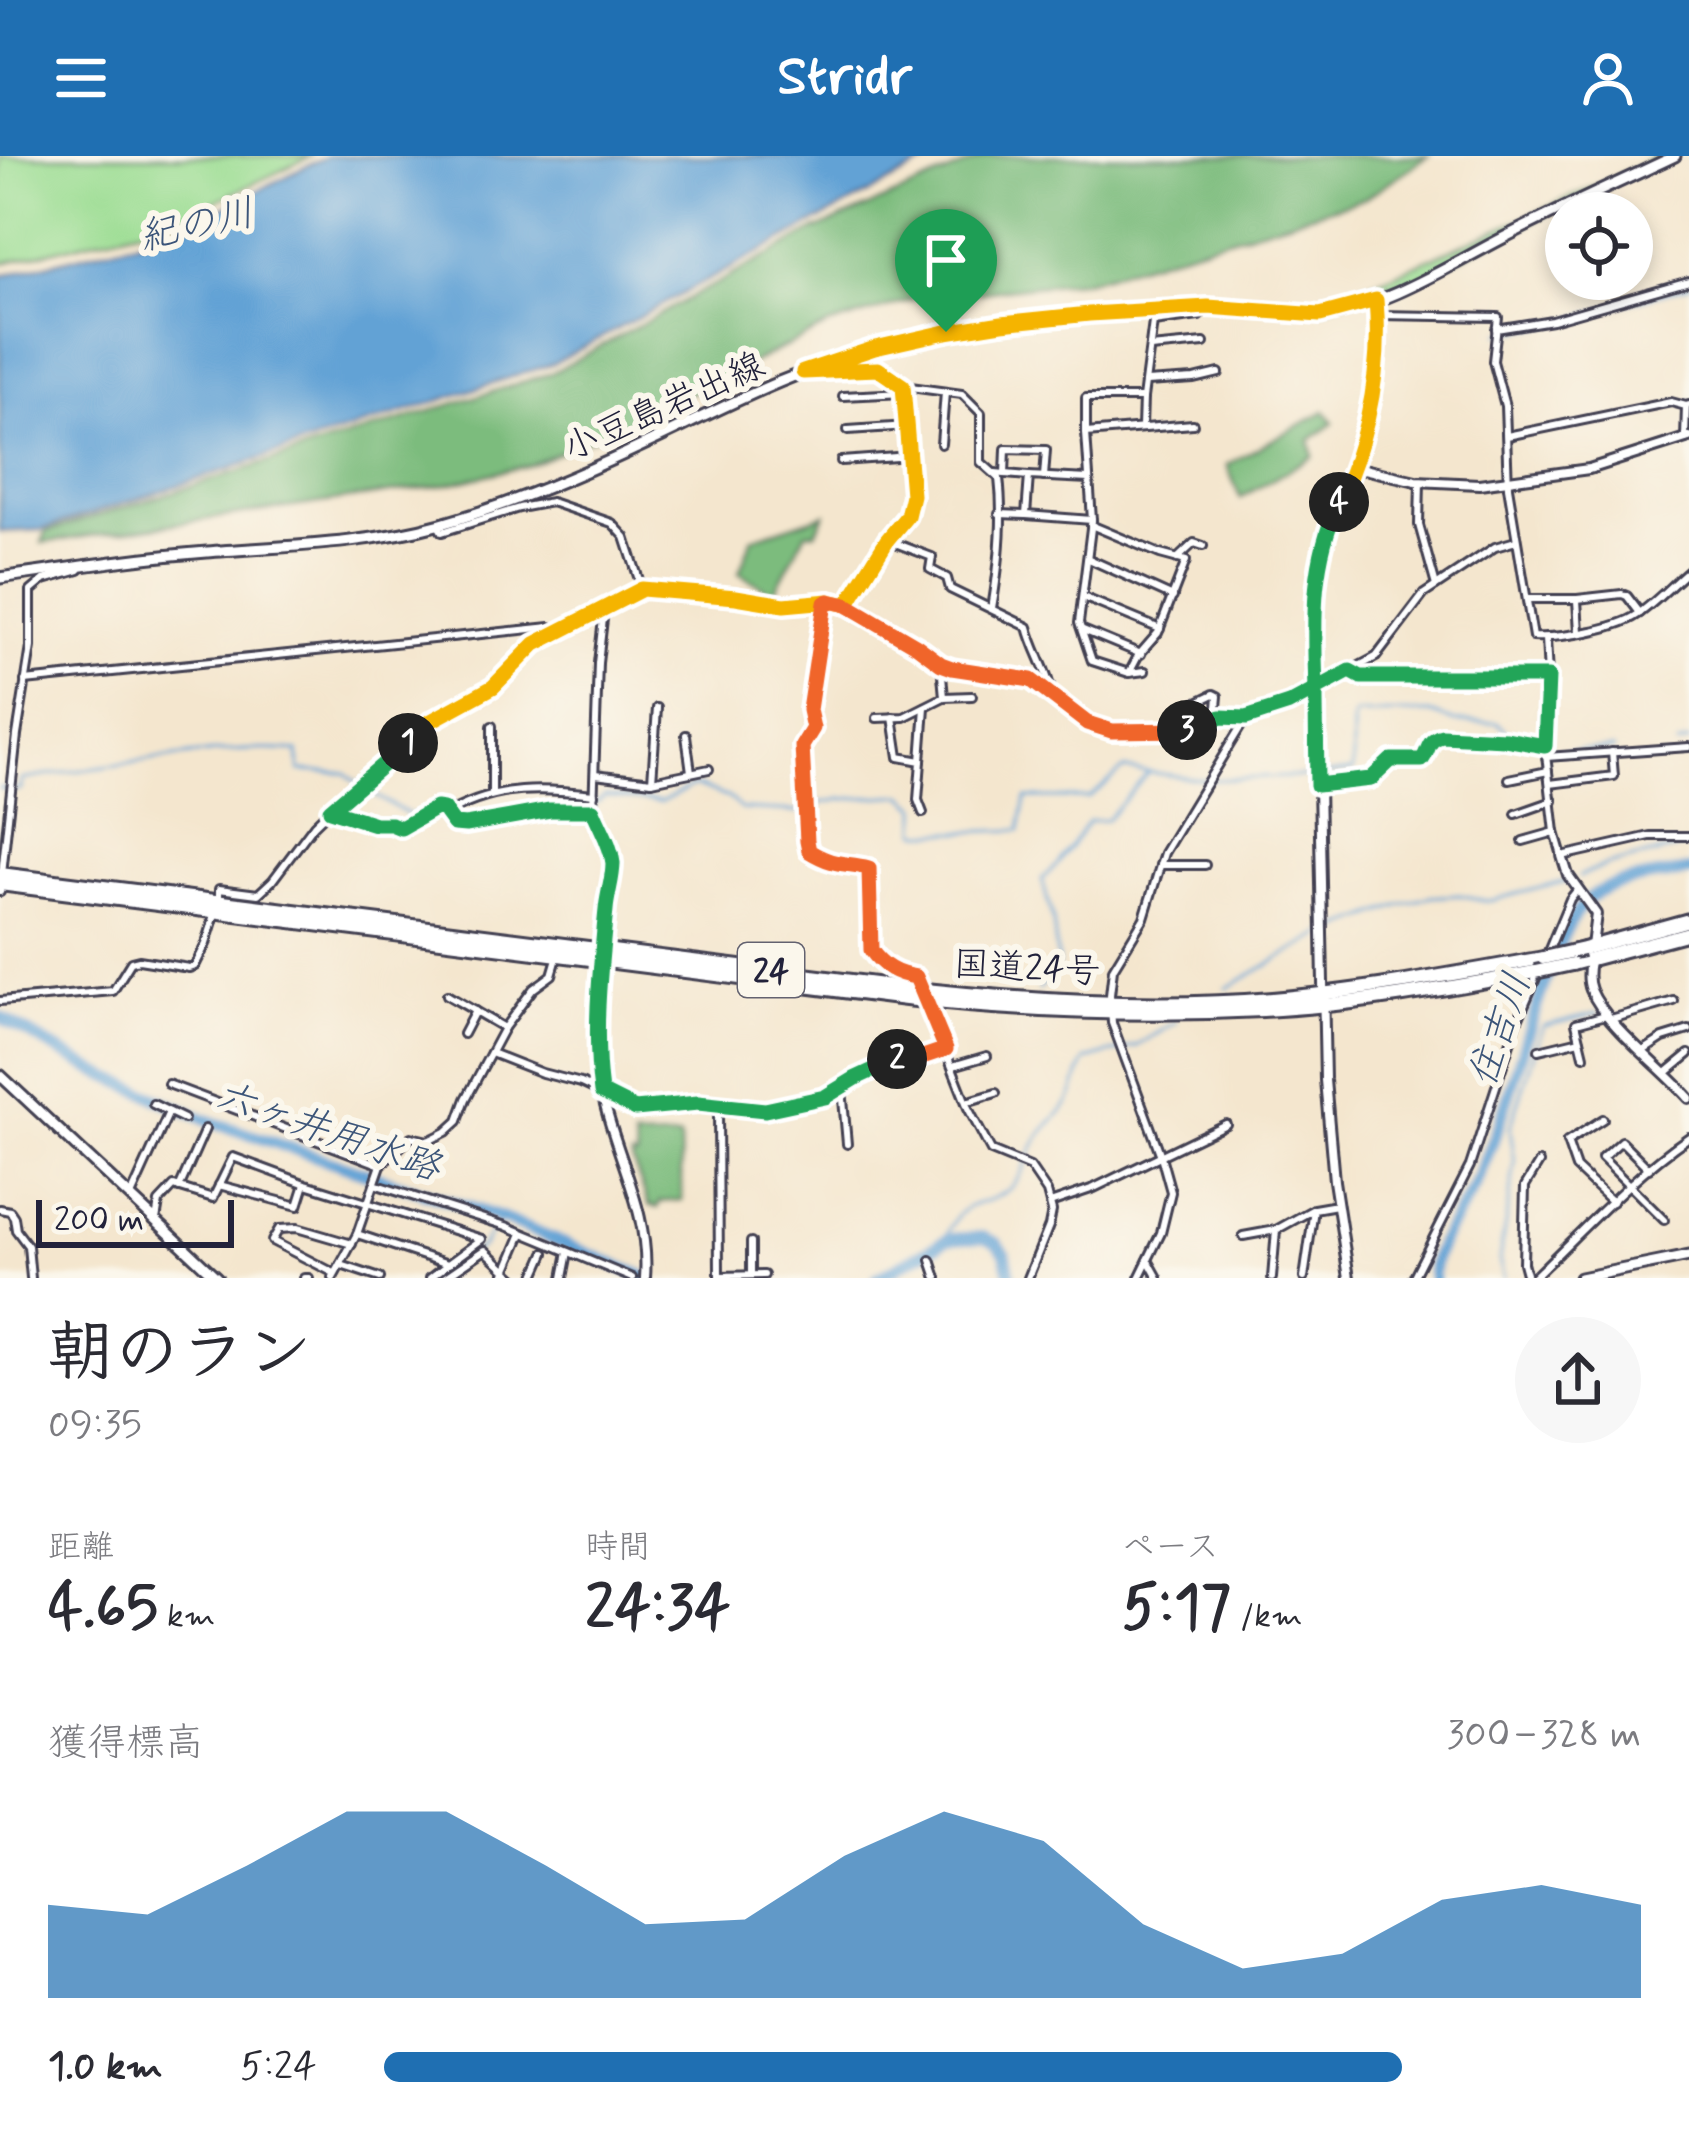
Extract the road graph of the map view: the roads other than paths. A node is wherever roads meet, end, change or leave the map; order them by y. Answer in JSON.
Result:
{"nodes":[{"id":1,"x":1675,"y":156,"type":"edge"},
{"id":2,"x":1689,"y":281,"type":"edge"},
{"id":3,"x":1376,"y":300,"type":"junction"},
{"id":4,"x":1208,"y":307,"type":"junction"},
{"id":5,"x":1377,"y":315,"type":"junction"},
{"id":6,"x":1496,"y":329,"type":"junction"},
{"id":7,"x":1204,"y":343,"type":"dead end"},
{"id":8,"x":1150,"y":348,"type":"junction"},
{"id":9,"x":803,"y":372,"type":"junction"},
{"id":10,"x":1219,"y":373,"type":"dead end"},
{"id":11,"x":1146,"y":382,"type":"junction"},
{"id":12,"x":903,"y":390,"type":"junction"},
{"id":13,"x":945,"y":392,"type":"junction"},
{"id":14,"x":843,"y":396,"type":"dead end"},
{"id":15,"x":1144,"y":398,"type":"junction"},
{"id":16,"x":1688,"y":406,"type":"edge"},
{"id":17,"x":1193,"y":424,"type":"dead end"},
{"id":18,"x":908,"y":425,"type":"junction"},
{"id":19,"x":1142,"y":428,"type":"junction"},
{"id":20,"x":848,"y":430,"type":"dead end"},
{"id":21,"x":1086,"y":433,"type":"junction"},
{"id":22,"x":1507,"y":436,"type":"junction"},
{"id":23,"x":1687,"y":438,"type":"edge"},
{"id":24,"x":941,"y":445,"type":"dead end"},
{"id":25,"x":910,"y":456,"type":"junction"},
{"id":26,"x":841,"y":461,"type":"dead end"},
{"id":27,"x":1354,"y":467,"type":"junction"},
{"id":28,"x":994,"y":473,"type":"junction"},
{"id":29,"x":1005,"y":474,"type":"junction"},
{"id":30,"x":1029,"y":476,"type":"junction"},
{"id":31,"x":1045,"y":476,"type":"junction"},
{"id":32,"x":1089,"y":479,"type":"junction"},
{"id":33,"x":1508,"y":480,"type":"junction"},
{"id":34,"x":1420,"y":482,"type":"junction"},
{"id":35,"x":999,"y":514,"type":"junction"},
{"id":36,"x":1026,"y":515,"type":"junction"},
{"id":37,"x":1091,"y":523,"type":"junction"},
{"id":38,"x":438,"y":525,"type":"junction"},
{"id":39,"x":887,"y":540,"type":"junction"},
{"id":40,"x":1516,"y":541,"type":"junction"},
{"id":41,"x":1203,"y":546,"type":"dead end"},
{"id":42,"x":1088,"y":558,"type":"junction"},
{"id":43,"x":1177,"y":559,"type":"junction"},
{"id":44,"x":101,"y":563,"type":"junction"},
{"id":45,"x":1689,"y":570,"type":"edge"},
{"id":46,"x":0,"y":578,"type":"edge"},
{"id":47,"x":1436,"y":586,"type":"junction"},
{"id":48,"x":642,"y":589,"type":"junction"},
{"id":49,"x":1173,"y":596,"type":"junction"},
{"id":50,"x":1083,"y":597,"type":"junction"},
{"id":51,"x":1526,"y":599,"type":"junction"},
{"id":52,"x":1577,"y":599,"type":"junction"},
{"id":53,"x":825,"y":603,"type":"junction"},
{"id":54,"x":847,"y":605,"type":"junction"},
{"id":55,"x":992,"y":608,"type":"junction"},
{"id":56,"x":604,"y":610,"type":"junction"},
{"id":57,"x":1640,"y":613,"type":"junction"},
{"id":58,"x":1160,"y":629,"type":"junction"},
{"id":59,"x":1082,"y":630,"type":"junction"},
{"id":60,"x":1579,"y":632,"type":"junction"},
{"id":61,"x":554,"y":634,"type":"junction"},
{"id":62,"x":1546,"y":638,"type":"junction"},
{"id":63,"x":1141,"y":654,"type":"junction"},
{"id":64,"x":941,"y":664,"type":"junction"},
{"id":65,"x":1145,"y":670,"type":"dead end"},
{"id":66,"x":1350,"y":671,"type":"junction"},
{"id":67,"x":1129,"y":673,"type":"junction"},
{"id":68,"x":1548,"y":677,"type":"junction"},
{"id":69,"x":25,"y":681,"type":"junction"},
{"id":70,"x":1316,"y":690,"type":"junction"},
{"id":71,"x":1052,"y":694,"type":"junction"},
{"id":72,"x":972,"y":696,"type":"dead end"},
{"id":73,"x":944,"y":697,"type":"junction"},
{"id":74,"x":925,"y":707,"type":"junction"},
{"id":75,"x":657,"y":708,"type":"dead end"},
{"id":76,"x":893,"y":717,"type":"junction"},
{"id":77,"x":877,"y":718,"type":"dead end"},
{"id":78,"x":1246,"y":718,"type":"junction"},
{"id":79,"x":1216,"y":719,"type":"junction"},
{"id":80,"x":492,"y":726,"type":"dead end"},
{"id":81,"x":1190,"y":729,"type":"junction"},
{"id":82,"x":686,"y":735,"type":"dead end"},
{"id":83,"x":1545,"y":746,"type":"junction"},
{"id":84,"x":1689,"y":747,"type":"edge"},
{"id":85,"x":1612,"y":752,"type":"junction"},
{"id":86,"x":1546,"y":757,"type":"junction"},
{"id":87,"x":921,"y":760,"type":"junction"},
{"id":88,"x":710,"y":769,"type":"dead end"},
{"id":89,"x":1548,"y":771,"type":"junction"},
{"id":90,"x":691,"y":772,"type":"junction"},
{"id":91,"x":595,"y":774,"type":"junction"},
{"id":92,"x":1508,"y":779,"type":"dead end"},
{"id":93,"x":652,"y":781,"type":"junction"},
{"id":94,"x":1550,"y":784,"type":"junction"},
{"id":95,"x":1317,"y":785,"type":"junction"},
{"id":96,"x":594,"y":794,"type":"junction"},
{"id":97,"x":492,"y":796,"type":"junction"},
{"id":98,"x":1553,"y":801,"type":"junction"},
{"id":99,"x":330,"y":810,"type":"junction"},
{"id":100,"x":593,"y":810,"type":"junction"},
{"id":101,"x":452,"y":811,"type":"dead end"},
{"id":102,"x":923,"y":813,"type":"dead end"},
{"id":103,"x":1516,"y":814,"type":"dead end"},
{"id":104,"x":1555,"y":832,"type":"junction"},
{"id":105,"x":1689,"y":836,"type":"edge"},
{"id":106,"x":1523,"y":841,"type":"dead end"},
{"id":107,"x":1562,"y":856,"type":"junction"},
{"id":108,"x":1160,"y":865,"type":"junction"},
{"id":109,"x":1204,"y":865,"type":"dead end"},
{"id":110,"x":1,"y":882,"type":"edge"},
{"id":111,"x":1580,"y":892,"type":"junction"},
{"id":112,"x":217,"y":907,"type":"junction"},
{"id":113,"x":1689,"y":920,"type":"edge"},
{"id":114,"x":1689,"y":932,"type":"edge"},
{"id":115,"x":1588,"y":952,"type":"junction"},
{"id":116,"x":557,"y":954,"type":"junction"},
{"id":117,"x":602,"y":955,"type":"junction"},
{"id":118,"x":447,"y":995,"type":"dead end"},
{"id":119,"x":923,"y":995,"type":"junction"},
{"id":120,"x":1324,"y":999,"type":"junction"},
{"id":121,"x":0,"y":1001,"type":"edge"},
{"id":122,"x":1674,"y":1001,"type":"dead end"},
{"id":123,"x":1111,"y":1006,"type":"junction"},
{"id":124,"x":475,"y":1012,"type":"junction"},
{"id":125,"x":1609,"y":1017,"type":"junction"},
{"id":126,"x":504,"y":1028,"type":"junction"},
{"id":127,"x":1689,"y":1030,"type":"edge"},
{"id":128,"x":463,"y":1034,"type":"dead end"},
{"id":129,"x":1580,"y":1040,"type":"junction"},
{"id":130,"x":946,"y":1049,"type":"junction"},
{"id":131,"x":1539,"y":1050,"type":"dead end"},
{"id":132,"x":1643,"y":1051,"type":"junction"},
{"id":133,"x":491,"y":1053,"type":"junction"},
{"id":134,"x":1689,"y":1054,"type":"edge"},
{"id":135,"x":987,"y":1056,"type":"dead end"},
{"id":136,"x":1584,"y":1056,"type":"dead end"},
{"id":137,"x":953,"y":1066,"type":"junction"},
{"id":138,"x":1666,"y":1073,"type":"junction"},
{"id":139,"x":0,"y":1075,"type":"edge"},
{"id":140,"x":168,"y":1084,"type":"dead end"},
{"id":141,"x":842,"y":1088,"type":"junction"},
{"id":142,"x":601,"y":1092,"type":"junction"},
{"id":143,"x":996,"y":1093,"type":"dead end"},
{"id":144,"x":1689,"y":1098,"type":"edge"},
{"id":145,"x":966,"y":1102,"type":"junction"},
{"id":146,"x":153,"y":1104,"type":"dead end"},
{"id":147,"x":718,"y":1106,"type":"junction"},
{"id":148,"x":169,"y":1112,"type":"junction"},
{"id":149,"x":184,"y":1119,"type":"dead end"},
{"id":150,"x":1603,"y":1120,"type":"dead end"},
{"id":151,"x":1226,"y":1124,"type":"dead end"},
{"id":152,"x":205,"y":1129,"type":"dead end"},
{"id":153,"x":1689,"y":1137,"type":"edge"},
{"id":154,"x":847,"y":1144,"type":"dead end"},
{"id":155,"x":1161,"y":1156,"type":"junction"},
{"id":156,"x":1539,"y":1163,"type":"dead end"},
{"id":157,"x":380,"y":1166,"type":"junction"},
{"id":158,"x":1649,"y":1169,"type":"junction"},
{"id":159,"x":375,"y":1183,"type":"junction"},
{"id":160,"x":305,"y":1184,"type":"junction"},
{"id":161,"x":219,"y":1185,"type":"junction"},
{"id":162,"x":1631,"y":1185,"type":"junction"},
{"id":163,"x":179,"y":1188,"type":"junction"},
{"id":164,"x":131,"y":1197,"type":"junction"},
{"id":165,"x":368,"y":1202,"type":"junction"},
{"id":166,"x":1612,"y":1202,"type":"junction"},
{"id":167,"x":1050,"y":1203,"type":"junction"},
{"id":168,"x":1337,"y":1205,"type":"junction"},
{"id":169,"x":0,"y":1208,"type":"edge"},
{"id":170,"x":1314,"y":1210,"type":"junction"},
{"id":171,"x":156,"y":1220,"type":"junction"},
{"id":172,"x":1664,"y":1220,"type":"dead end"},
{"id":173,"x":1276,"y":1230,"type":"junction"},
{"id":174,"x":357,"y":1234,"type":"junction"},
{"id":175,"x":521,"y":1236,"type":"dead end"},
{"id":176,"x":1243,"y":1236,"type":"dead end"},
{"id":177,"x":751,"y":1241,"type":"dead end"},
{"id":178,"x":352,"y":1244,"type":"junction"},
{"id":179,"x":568,"y":1252,"type":"junction"},
{"id":180,"x":544,"y":1253,"type":"dead end"},
{"id":181,"x":1689,"y":1256,"type":"edge"},
{"id":182,"x":931,"y":1260,"type":"dead end"},
{"id":183,"x":1148,"y":1260,"type":"junction"},
{"id":184,"x":448,"y":1264,"type":"junction"},
{"id":185,"x":341,"y":1265,"type":"junction"},
{"id":186,"x":505,"y":1274,"type":"edge"},
{"id":187,"x":457,"y":1275,"type":"edge"},
{"id":188,"x":751,"y":1275,"type":"edge"},
{"id":189,"x":764,"y":1275,"type":"dead end"},
{"id":190,"x":334,"y":1276,"type":"edge"},
{"id":191,"x":718,"y":1277,"type":"edge"},
{"id":192,"x":31,"y":1278,"type":"edge"},
{"id":193,"x":218,"y":1278,"type":"edge"},
{"id":194,"x":380,"y":1278,"type":"edge"},
{"id":195,"x":430,"y":1278,"type":"edge"},
{"id":196,"x":445,"y":1278,"type":"edge"},
{"id":197,"x":515,"y":1278,"type":"edge"},
{"id":198,"x":533,"y":1278,"type":"edge"},
{"id":199,"x":563,"y":1278,"type":"edge"},
{"id":200,"x":632,"y":1278,"type":"edge"},
{"id":201,"x":645,"y":1278,"type":"edge"},
{"id":202,"x":936,"y":1278,"type":"edge"},
{"id":203,"x":1028,"y":1278,"type":"edge"},
{"id":204,"x":1139,"y":1278,"type":"edge"},
{"id":205,"x":1158,"y":1278,"type":"edge"},
{"id":206,"x":1272,"y":1278,"type":"edge"},
{"id":207,"x":1304,"y":1278,"type":"edge"},
{"id":208,"x":1349,"y":1278,"type":"edge"},
{"id":209,"x":1413,"y":1278,"type":"edge"},
{"id":210,"x":1530,"y":1278,"type":"edge"},
{"id":211,"x":1580,"y":1278,"type":"edge"}],
"edges":[{"from":1,"to":3,"type":"main road","name":"小豆島岩出線"},
{"from":2,"to":6,"type":"street"},
{"from":3,"to":4,"type":"main road","name":"小豆島岩出線"},
{"from":3,"to":5,"type":"street"},
{"from":4,"to":8,"type":"street"},
{"from":4,"to":9,"type":"main road","name":"小豆島岩出線"},
{"from":5,"to":6,"type":"street"},
{"from":5,"to":27,"type":"street"},
{"from":6,"to":22,"type":"street"},
{"from":7,"to":8,"type":"street"},
{"from":8,"to":11,"type":"street"},
{"from":9,"to":12,"type":"street"},
{"from":9,"to":38,"type":"main road","name":"小豆島岩出線"},
{"from":10,"to":11,"type":"street"},
{"from":11,"to":15,"type":"street"},
{"from":12,"to":13,"type":"street"},
{"from":12,"to":14,"type":"street"},
{"from":12,"to":18,"type":"street"},
{"from":13,"to":24,"type":"street"},
{"from":13,"to":28,"type":"street"},
{"from":15,"to":19,"type":"street"},
{"from":15,"to":21,"type":"street"},
{"from":16,"to":22,"type":"street"},
{"from":16,"to":23,"type":"street"},
{"from":17,"to":19,"type":"street"},
{"from":18,"to":20,"type":"street"},
{"from":18,"to":25,"type":"street"},
{"from":19,"to":21,"type":"street"},
{"from":21,"to":32,"type":"street"},
{"from":22,"to":33,"type":"street"},
{"from":23,"to":33,"type":"street"},
{"from":25,"to":26,"type":"street"},
{"from":25,"to":39,"type":"street"},
{"from":27,"to":34,"type":"street"},
{"from":27,"to":70,"type":"street"},
{"from":28,"to":29,"type":"street"},
{"from":28,"to":35,"type":"street"},
{"from":29,"to":30,"type":"street"},
{"from":29,"to":31,"type":"street"},
{"from":30,"to":31,"type":"street"},
{"from":30,"to":36,"type":"street"},
{"from":31,"to":32,"type":"street"},
{"from":32,"to":37,"type":"street"},
{"from":33,"to":34,"type":"street"},
{"from":33,"to":40,"type":"street"},
{"from":34,"to":47,"type":"street"},
{"from":35,"to":36,"type":"street"},
{"from":35,"to":55,"type":"street"},
{"from":36,"to":37,"type":"street"},
{"from":37,"to":42,"type":"street"},
{"from":37,"to":43,"type":"street"},
{"from":38,"to":44,"type":"main road","name":"小豆島岩出線"},
{"from":38,"to":48,"type":"street"},
{"from":39,"to":54,"type":"street"},
{"from":39,"to":55,"type":"street"},
{"from":40,"to":47,"type":"street"},
{"from":40,"to":51,"type":"street"},
{"from":41,"to":43,"type":"street"},
{"from":42,"to":49,"type":"street"},
{"from":42,"to":50,"type":"street"},
{"from":43,"to":49,"type":"street"},
{"from":44,"to":46,"type":"main road","name":"小豆島岩出線"},
{"from":44,"to":69,"type":"street"},
{"from":45,"to":57,"type":"street"},
{"from":47,"to":66,"type":"street"},
{"from":48,"to":53,"type":"street"},
{"from":48,"to":56,"type":"street"},
{"from":49,"to":58,"type":"street"},
{"from":50,"to":58,"type":"street"},
{"from":50,"to":59,"type":"street"},
{"from":51,"to":52,"type":"street"},
{"from":51,"to":62,"type":"street"},
{"from":52,"to":57,"type":"street"},
{"from":52,"to":60,"type":"street"},
{"from":53,"to":54,"type":"street"},
{"from":53,"to":119,"type":"street"},
{"from":54,"to":64,"type":"street"},
{"from":55,"to":71,"type":"street"},
{"from":56,"to":61,"type":"street"},
{"from":56,"to":91,"type":"street"},
{"from":57,"to":60,"type":"street"},
{"from":58,"to":63,"type":"street"},
{"from":59,"to":63,"type":"street"},
{"from":59,"to":67,"type":"street"},
{"from":60,"to":62,"type":"street"},
{"from":61,"to":69,"type":"street"},
{"from":61,"to":99,"type":"street"},
{"from":62,"to":68,"type":"street"},
{"from":63,"to":67,"type":"street"},
{"from":64,"to":71,"type":"street"},
{"from":64,"to":73,"type":"street"},
{"from":65,"to":67,"type":"street"},
{"from":66,"to":68,"type":"street"},
{"from":66,"to":70,"type":"street"},
{"from":68,"to":83,"type":"street"},
{"from":69,"to":110,"type":"street"},
{"from":70,"to":78,"type":"street"},
{"from":70,"to":95,"type":"street"},
{"from":71,"to":81,"type":"street"},
{"from":72,"to":73,"type":"street"},
{"from":73,"to":74,"type":"street"},
{"from":74,"to":76,"type":"street"},
{"from":74,"to":87,"type":"street"},
{"from":75,"to":93,"type":"street"},
{"from":76,"to":77,"type":"street"},
{"from":76,"to":87,"type":"street"},
{"from":78,"to":79,"type":"street"},
{"from":78,"to":108,"type":"street"},
{"from":79,"to":81,"type":"street"},
{"from":79,"to":81,"type":"street"},
{"from":80,"to":97,"type":"street"},
{"from":82,"to":90,"type":"street"},
{"from":83,"to":86,"type":"street"},
{"from":83,"to":95,"type":"street"},
{"from":84,"to":85,"type":"street"},
{"from":85,"to":86,"type":"street"},
{"from":85,"to":94,"type":"street"},
{"from":86,"to":89,"type":"street"},
{"from":87,"to":102,"type":"street"},
{"from":88,"to":90,"type":"street"},
{"from":89,"to":92,"type":"street"},
{"from":89,"to":94,"type":"street"},
{"from":90,"to":93,"type":"street"},
{"from":91,"to":93,"type":"street"},
{"from":91,"to":96,"type":"street"},
{"from":94,"to":98,"type":"street"},
{"from":95,"to":120,"type":"street"},
{"from":96,"to":97,"type":"street"},
{"from":96,"to":100,"type":"street"},
{"from":97,"to":101,"type":"street"},
{"from":98,"to":103,"type":"street"},
{"from":98,"to":104,"type":"street"},
{"from":99,"to":100,"type":"street"},
{"from":99,"to":112,"type":"street"},
{"from":100,"to":117,"type":"street"},
{"from":104,"to":106,"type":"street"},
{"from":104,"to":107,"type":"street"},
{"from":105,"to":107,"type":"street"},
{"from":107,"to":111,"type":"street"},
{"from":108,"to":109,"type":"street"},
{"from":108,"to":123,"type":"street"},
{"from":110,"to":112,"type":"highway","name":"国道24号","number":"24"},
{"from":111,"to":115,"type":"street"},
{"from":111,"to":209,"type":"street"},
{"from":112,"to":116,"type":"highway","name":"国道24号","number":"24"},
{"from":112,"to":117,"type":"highway","name":"国道24号","number":"24"},
{"from":112,"to":121,"type":"street"},
{"from":113,"to":115,"type":"highway","name":"国道24号","number":"24"},
{"from":114,"to":115,"type":"highway","name":"国道24号","number":"24"},
{"from":115,"to":120,"type":"highway","name":"国道24号","number":"24","bridge":true},
{"from":115,"to":120,"type":"highway","name":"国道24号","number":"24","bridge":true},
{"from":115,"to":125,"type":"street"},
{"from":116,"to":117,"type":"highway","name":"国道24号","number":"24"},
{"from":116,"to":126,"type":"street"},
{"from":117,"to":119,"type":"highway","name":"国道24号","number":"24"},
{"from":117,"to":142,"type":"street"},
{"from":118,"to":124,"type":"street"},
{"from":119,"to":123,"type":"highway","name":"国道24号","number":"24"},
{"from":119,"to":130,"type":"street"},
{"from":120,"to":123,"type":"highway","name":"国道24号","number":"24"},
{"from":120,"to":168,"type":"street"},
{"from":122,"to":125,"type":"street"},
{"from":123,"to":155,"type":"street"},
{"from":124,"to":126,"type":"street"},
{"from":124,"to":128,"type":"street"},
{"from":125,"to":129,"type":"street"},
{"from":125,"to":132,"type":"street"},
{"from":126,"to":133,"type":"street"},
{"from":127,"to":132,"type":"street"},
{"from":129,"to":131,"type":"street"},
{"from":129,"to":136,"type":"street"},
{"from":130,"to":137,"type":"street"},
{"from":130,"to":141,"type":"street"},
{"from":132,"to":138,"type":"street"},
{"from":133,"to":142,"type":"street"},
{"from":133,"to":157,"type":"street"},
{"from":134,"to":138,"type":"street"},
{"from":135,"to":137,"type":"street"},
{"from":137,"to":145,"type":"street"},
{"from":138,"to":144,"type":"street"},
{"from":139,"to":164,"type":"main road"},
{"from":140,"to":157,"type":"street"},
{"from":141,"to":147,"type":"street"},
{"from":141,"to":154,"type":"street"},
{"from":142,"to":147,"type":"street"},
{"from":142,"to":201,"type":"street"},
{"from":143,"to":145,"type":"street"},
{"from":145,"to":167,"type":"street"},
{"from":146,"to":148,"type":"street"},
{"from":147,"to":191,"type":"street"},
{"from":148,"to":149,"type":"street"},
{"from":148,"to":164,"type":"street"},
{"from":150,"to":166,"type":"street"},
{"from":151,"to":155,"type":"street"},
{"from":152,"to":163,"type":"street"},
{"from":153,"to":158,"type":"street"},
{"from":155,"to":167,"type":"street"},
{"from":155,"to":183,"type":"street"},
{"from":156,"to":210,"type":"street"},
{"from":157,"to":159,"type":"street"},
{"from":158,"to":162,"type":"street"},
{"from":158,"to":162,"type":"street"},
{"from":159,"to":165,"type":"street"},
{"from":159,"to":179,"type":"street"},
{"from":160,"to":161,"type":"street"},
{"from":160,"to":161,"type":"street"},
{"from":160,"to":165,"type":"street"},
{"from":161,"to":163,"type":"street"},
{"from":162,"to":166,"type":"street"},
{"from":162,"to":172,"type":"street"},
{"from":163,"to":171,"type":"street"},
{"from":164,"to":171,"type":"main road"},
{"from":165,"to":174,"type":"street"},
{"from":165,"to":184,"type":"street"},
{"from":166,"to":210,"type":"street"},
{"from":167,"to":203,"type":"street"},
{"from":168,"to":170,"type":"street"},
{"from":168,"to":208,"type":"street"},
{"from":169,"to":192,"type":"street"},
{"from":170,"to":173,"type":"street"},
{"from":170,"to":207,"type":"street"},
{"from":171,"to":193,"type":"main road"},
{"from":173,"to":176,"type":"street"},
{"from":173,"to":206,"type":"street"},
{"from":174,"to":178,"type":"street"},
{"from":174,"to":184,"type":"street"},
{"from":175,"to":186,"type":"street"},
{"from":177,"to":188,"type":"street"},
{"from":178,"to":185,"type":"street"},
{"from":178,"to":190,"type":"street"},
{"from":179,"to":199,"type":"street"},
{"from":179,"to":200,"type":"street"},
{"from":180,"to":198,"type":"street"},
{"from":181,"to":211,"type":"main road"},
{"from":182,"to":202,"type":"street"},
{"from":183,"to":204,"type":"street"},
{"from":183,"to":205,"type":"street"},
{"from":184,"to":195,"type":"street"},
{"from":185,"to":190,"type":"street"},
{"from":185,"to":194,"type":"street"},
{"from":186,"to":187,"type":"street"},
{"from":186,"to":197,"type":"street"},
{"from":187,"to":196,"type":"street"},
{"from":188,"to":189,"type":"street"},
{"from":188,"to":191,"type":"street"}]}
